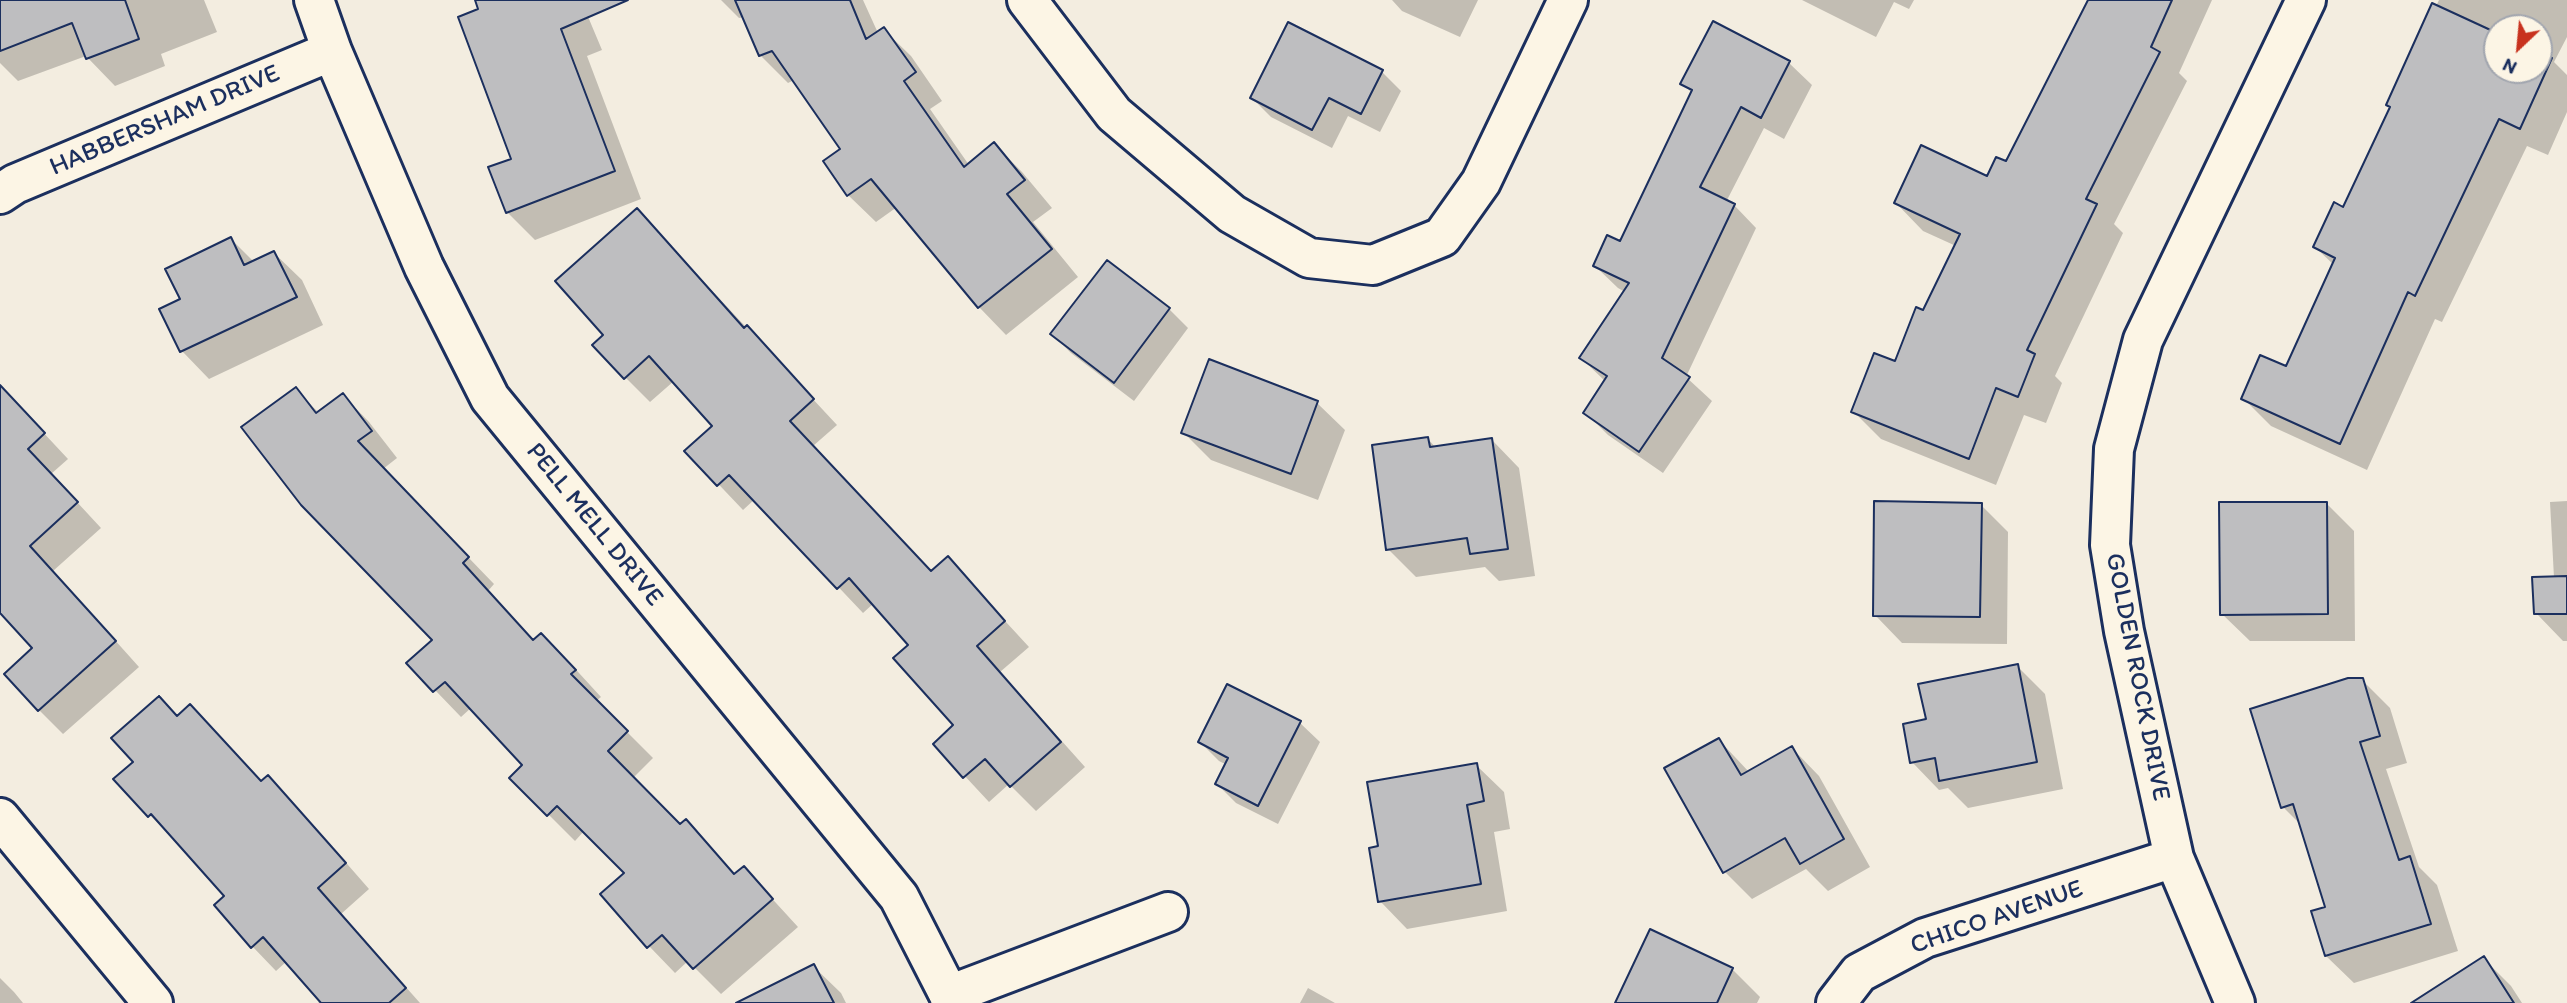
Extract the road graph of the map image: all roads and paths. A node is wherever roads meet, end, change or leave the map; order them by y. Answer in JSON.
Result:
{"nodes":[{"id":1,"x":314,"y":0,"type":"edge"},
{"id":2,"x":1027,"y":0,"type":"edge"},
{"id":3,"x":1568,"y":0,"type":"edge"},
{"id":4,"x":2306,"y":0,"type":"edge"},
{"id":5,"x":332,"y":51,"type":"junction"},
{"id":6,"x":0,"y":194,"type":"edge"},
{"id":7,"x":0,"y":818,"type":"edge"},
{"id":8,"x":2174,"y":858,"type":"junction"},
{"id":9,"x":1168,"y":912,"type":"dead end"},
{"id":10,"x":950,"y":999,"type":"edge"},
{"id":11,"x":153,"y":1003,"type":"edge"},
{"id":12,"x":1836,"y":1003,"type":"edge"},
{"id":13,"x":2235,"y":1003,"type":"edge"}],
"edges":[{"from":1,"to":5,"type":"street","name":"PELL MELL DRIVE"},
{"from":2,"to":3,"type":"street"},
{"from":4,"to":8,"type":"street","name":"GOLDEN ROCK DRIVE"},
{"from":5,"to":6,"type":"street","name":"HABBERSHAM DRIVE"},
{"from":5,"to":10,"type":"street","name":"PELL MELL DRIVE"},
{"from":7,"to":11,"type":"street"},
{"from":8,"to":12,"type":"street","name":"CHICO AVENUE"},
{"from":8,"to":13,"type":"street","name":"GOLDEN ROCK DRIVE"},
{"from":9,"to":10,"type":"street"}]}
